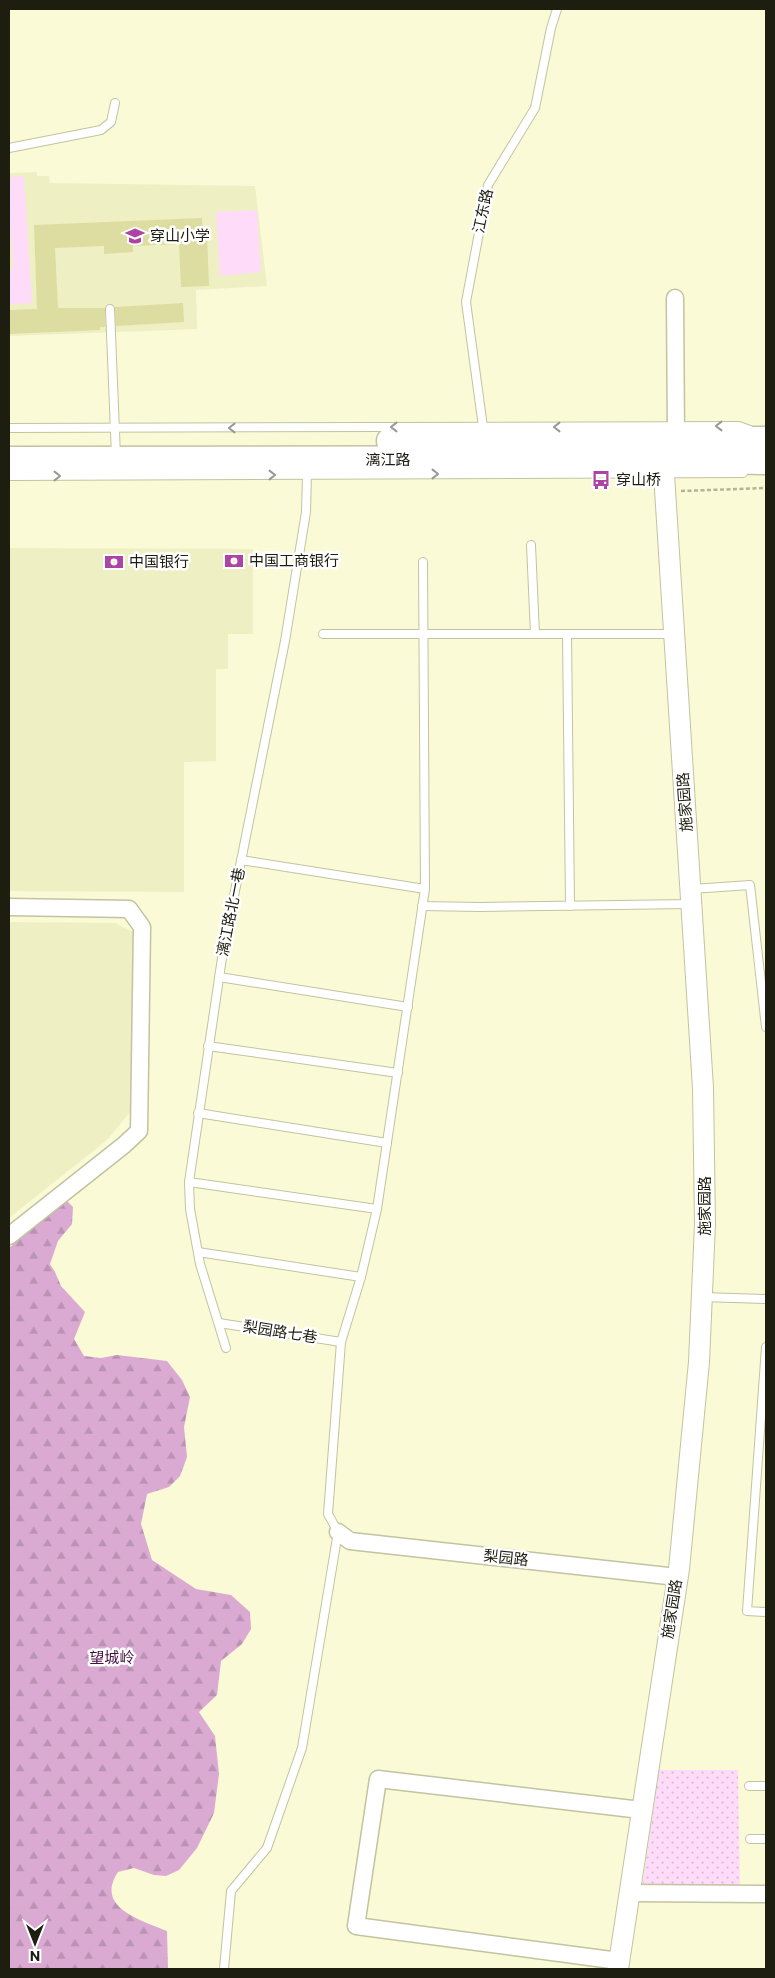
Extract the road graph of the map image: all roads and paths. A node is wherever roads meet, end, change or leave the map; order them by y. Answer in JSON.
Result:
{"nodes":[{"id":1,"x":557,"y":9,"type":"edge"},
{"id":2,"x":115,"y":103,"type":"dead end"},
{"id":3,"x":9,"y":148,"type":"edge"},
{"id":4,"x":675,"y":298,"type":"dead end"},
{"id":5,"x":110,"y":309,"type":"dead end"},
{"id":6,"x":483,"y":427,"type":"junction"},
{"id":7,"x":9,"y":428,"type":"edge"},
{"id":8,"x":766,"y":436,"type":"edge"},
{"id":9,"x":766,"y":440,"type":"edge"},
{"id":10,"x":9,"y":443,"type":"edge"},
{"id":11,"x":116,"y":452,"type":"junction"},
{"id":12,"x":670,"y":458,"type":"junction"},
{"id":13,"x":9,"y":460,"type":"edge"},
{"id":14,"x":766,"y":461,"type":"edge"},
{"id":15,"x":766,"y":465,"type":"edge"},
{"id":16,"x":307,"y":475,"type":"junction"},
{"id":17,"x":9,"y":476,"type":"edge"},
{"id":18,"x":766,"y":488,"type":"edge"},
{"id":19,"x":531,"y":545,"type":"dead end"},
{"id":20,"x":423,"y":562,"type":"dead end"},
{"id":21,"x":323,"y":634,"type":"dead end"},
{"id":22,"x":424,"y":634,"type":"junction"},
{"id":23,"x":534,"y":634,"type":"junction"},
{"id":24,"x":566,"y":634,"type":"junction"},
{"id":25,"x":674,"y":634,"type":"junction"},
{"id":26,"x":241,"y":860,"type":"junction"},
{"id":27,"x":425,"y":889,"type":"junction"},
{"id":28,"x":690,"y":896,"type":"junction"},
{"id":29,"x":422,"y":906,"type":"junction"},
{"id":30,"x":570,"y":906,"type":"junction"},
{"id":31,"x":9,"y":907,"type":"edge"},
{"id":32,"x":219,"y":978,"type":"junction"},
{"id":33,"x":408,"y":1007,"type":"junction"},
{"id":34,"x":766,"y":1027,"type":"edge"},
{"id":35,"x":208,"y":1046,"type":"junction"},
{"id":36,"x":398,"y":1073,"type":"junction"},
{"id":37,"x":198,"y":1113,"type":"junction"},
{"id":38,"x":387,"y":1143,"type":"junction"},
{"id":39,"x":189,"y":1182,"type":"junction"},
{"id":40,"x":377,"y":1209,"type":"junction"},
{"id":41,"x":9,"y":1236,"type":"edge"},
{"id":42,"x":198,"y":1252,"type":"junction"},
{"id":43,"x":361,"y":1277,"type":"junction"},
{"id":44,"x":702,"y":1297,"type":"junction"},
{"id":45,"x":766,"y":1299,"type":"edge"},
{"id":46,"x":219,"y":1323,"type":"junction"},
{"id":47,"x":341,"y":1342,"type":"junction"},
{"id":48,"x":766,"y":1347,"type":"edge"},
{"id":49,"x":226,"y":1348,"type":"dead end"},
{"id":50,"x":338,"y":1532,"type":"junction"},
{"id":51,"x":677,"y":1577,"type":"junction"},
{"id":52,"x":766,"y":1612,"type":"edge"},
{"id":53,"x":749,"y":1786,"type":"dead end"},
{"id":54,"x":766,"y":1786,"type":"edge"},
{"id":55,"x":641,"y":1810,"type":"junction"},
{"id":56,"x":750,"y":1839,"type":"dead end"},
{"id":57,"x":766,"y":1839,"type":"edge"},
{"id":58,"x":629,"y":1893,"type":"junction"},
{"id":59,"x":766,"y":1894,"type":"edge"},
{"id":60,"x":618,"y":1965,"type":"edge"},
{"id":61,"x":224,"y":1969,"type":"edge"}],
"edges":[{"from":1,"to":6,"type":"lane","name":"江东路"},
{"from":2,"to":3,"type":"lane"},
{"from":4,"to":12,"type":"street"},
{"from":5,"to":11,"type":"lane"},
{"from":6,"to":11,"type":"lane","one_way":true},
{"from":12,"to":6,"type":"lane","one_way":true},
{"from":7,"to":11,"type":"lane"},
{"from":8,"to":12,"type":"lane","one_way":true},
{"from":9,"to":12,"type":"highway","name":"漓江路"},
{"from":10,"to":11,"type":"highway","name":"漓江路"},
{"from":11,"to":12,"type":"highway","name":"漓江路"},
{"from":11,"to":13,"type":"highway","name":"漓江路"},
{"from":11,"to":16,"type":"lane","one_way":true},
{"from":17,"to":11,"type":"lane","one_way":true},
{"from":12,"to":14,"type":"highway","name":"漓江路"},
{"from":12,"to":15,"type":"lane"},
{"from":16,"to":12,"type":"lane","one_way":true},
{"from":12,"to":18,"type":"path"},
{"from":12,"to":25,"type":"street","name":"施家园路"},
{"from":16,"to":26,"type":"lane","name":"漓江路北一巷"},
{"from":19,"to":23,"type":"lane"},
{"from":20,"to":22,"type":"lane"},
{"from":21,"to":22,"type":"lane"},
{"from":22,"to":23,"type":"lane"},
{"from":22,"to":27,"type":"lane"},
{"from":23,"to":24,"type":"lane"},
{"from":24,"to":25,"type":"lane"},
{"from":24,"to":30,"type":"lane"},
{"from":25,"to":28,"type":"street","name":"施家园路"},
{"from":26,"to":27,"type":"lane"},
{"from":26,"to":32,"type":"lane","name":"漓江路北一巷"},
{"from":27,"to":29,"type":"lane"},
{"from":28,"to":30,"type":"lane"},
{"from":28,"to":34,"type":"lane"},
{"from":28,"to":44,"type":"street","name":"施家园路"},
{"from":29,"to":30,"type":"lane"},
{"from":29,"to":33,"type":"lane"},
{"from":31,"to":41,"type":"street"},
{"from":32,"to":33,"type":"lane"},
{"from":32,"to":35,"type":"lane","name":"漓江路北一巷"},
{"from":33,"to":36,"type":"lane"},
{"from":35,"to":36,"type":"lane"},
{"from":35,"to":37,"type":"lane","name":"漓江路北一巷"},
{"from":36,"to":38,"type":"lane"},
{"from":37,"to":38,"type":"lane"},
{"from":37,"to":39,"type":"lane","name":"漓江路北一巷"},
{"from":38,"to":40,"type":"lane"},
{"from":39,"to":40,"type":"lane"},
{"from":39,"to":42,"type":"lane","name":"漓江路北一巷"},
{"from":40,"to":43,"type":"lane"},
{"from":42,"to":43,"type":"lane"},
{"from":42,"to":46,"type":"lane","name":"漓江路北一巷"},
{"from":43,"to":47,"type":"lane"},
{"from":44,"to":45,"type":"lane"},
{"from":44,"to":51,"type":"street","name":"施家园路"},
{"from":46,"to":47,"type":"lane","name":"梨园路七巷"},
{"from":46,"to":49,"type":"lane","name":"漓江路北一巷"},
{"from":47,"to":50,"type":"lane"},
{"from":48,"to":52,"type":"lane"},
{"from":50,"to":51,"type":"street","name":"梨园路"},
{"from":50,"to":61,"type":"lane"},
{"from":51,"to":55,"type":"street","name":"施家园路"},
{"from":53,"to":54,"type":"lane"},
{"from":55,"to":58,"type":"street","name":"施家园路"},
{"from":55,"to":60,"type":"street"},
{"from":56,"to":57,"type":"lane"},
{"from":58,"to":59,"type":"street"},
{"from":58,"to":60,"type":"street","name":"施家园路"}]}
